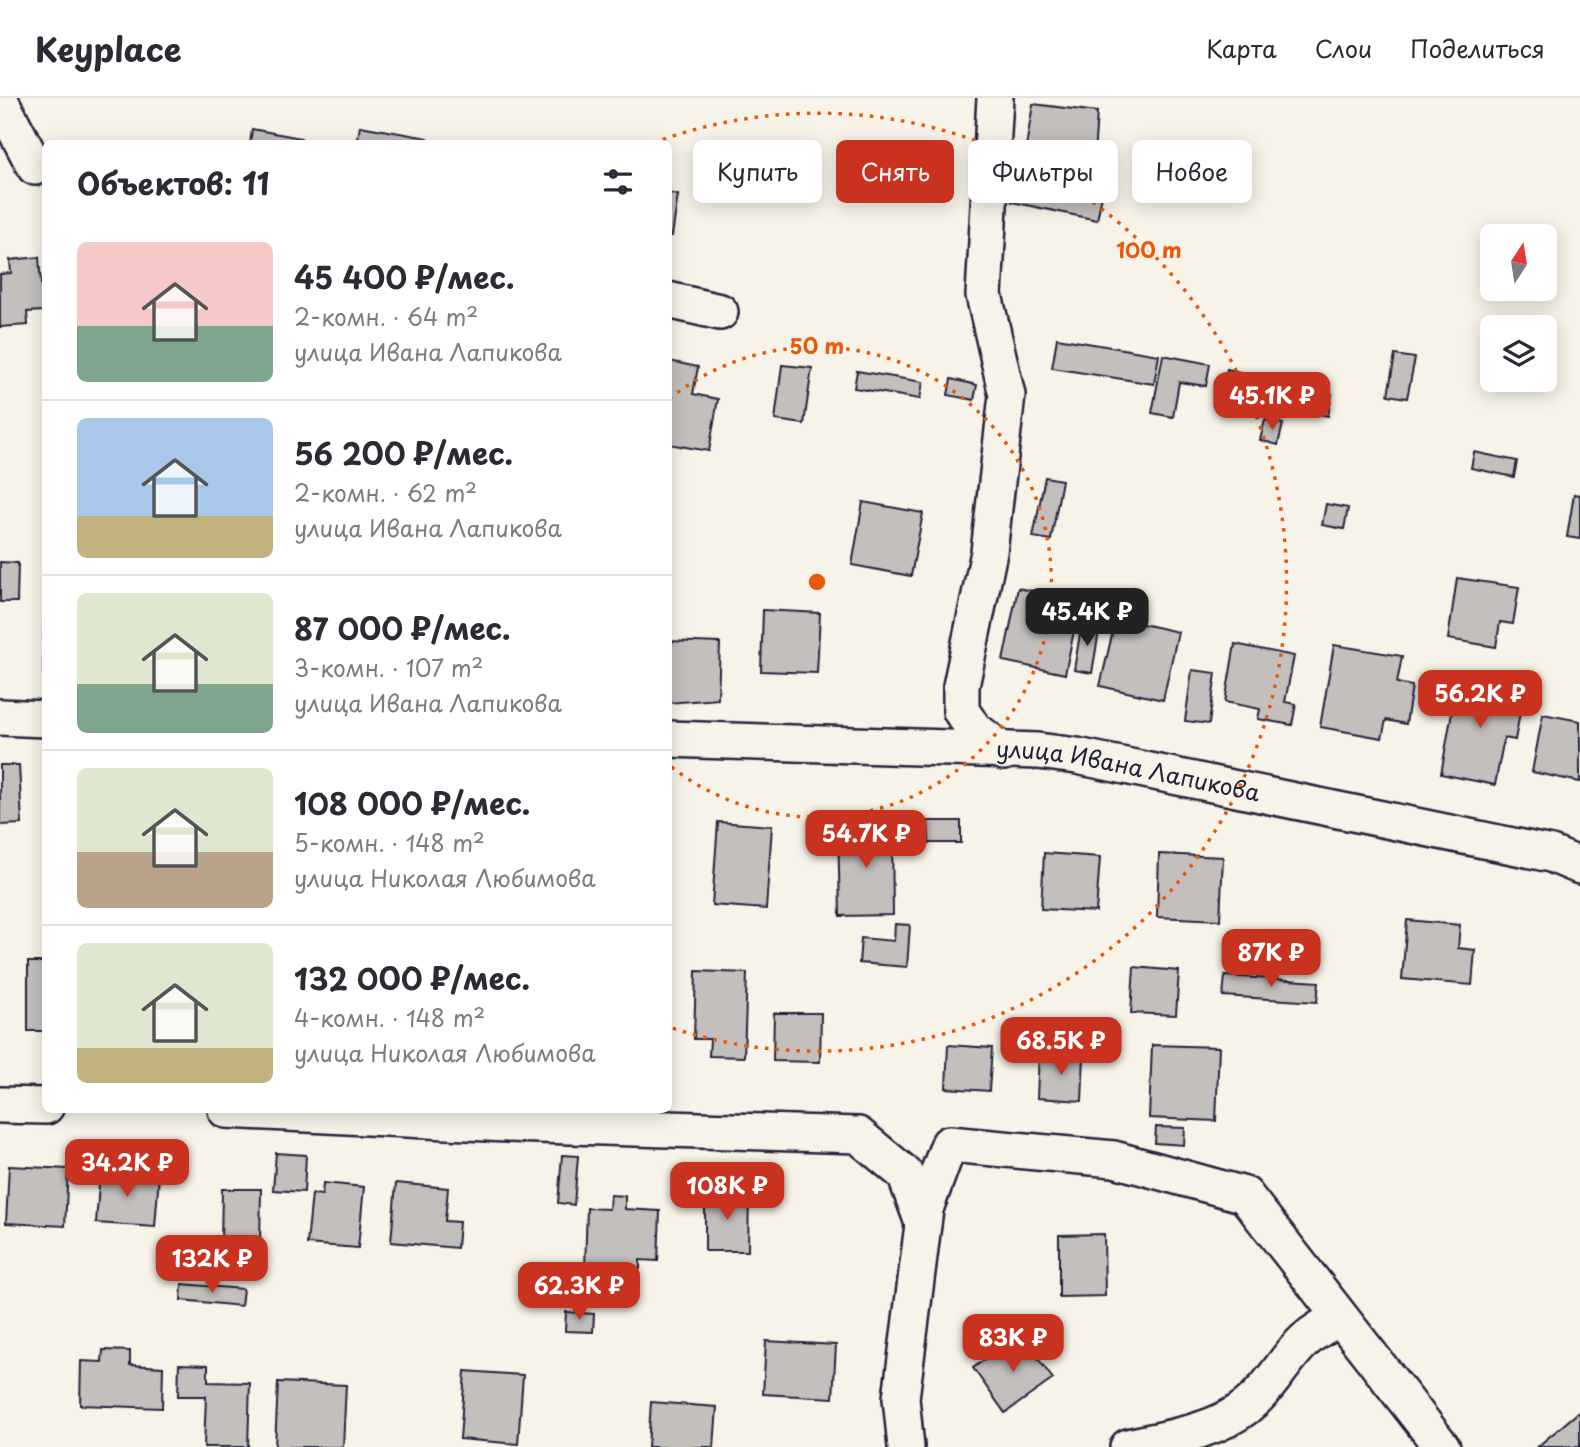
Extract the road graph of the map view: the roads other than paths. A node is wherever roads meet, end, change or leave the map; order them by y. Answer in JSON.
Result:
{"nodes":[{"id":1,"x":995,"y":98,"type":"edge"},
{"id":2,"x":0,"y":100,"type":"edge"},
{"id":3,"x":0,"y":164,"type":"edge"},
{"id":4,"x":40,"y":169,"type":"edge"},
{"id":5,"x":672,"y":301,"type":"edge"},
{"id":6,"x":720,"y":312,"type":"dead end"},
{"id":7,"x":961,"y":686,"type":"junction"},
{"id":8,"x":0,"y":717,"type":"edge"},
{"id":9,"x":42,"y":719,"type":"edge"},
{"id":10,"x":672,"y":739,"type":"edge"},
{"id":11,"x":903,"y":748,"type":"junction"},
{"id":12,"x":1004,"y":752,"type":"junction"},
{"id":13,"x":1580,"y":866,"type":"edge"},
{"id":14,"x":0,"y":1105,"type":"edge"},
{"id":15,"x":42,"y":1106,"type":"edge"},
{"id":16,"x":286,"y":1113,"type":"edge"},
{"id":17,"x":923,"y":1223,"type":"junction"},
{"id":18,"x":1340,"y":1319,"type":"junction"},
{"id":19,"x":906,"y":1447,"type":"edge"},
{"id":20,"x":1128,"y":1447,"type":"edge"},
{"id":21,"x":1442,"y":1447,"type":"edge"}],
"edges":[{"from":1,"to":7,"type":"street"},
{"from":2,"to":4,"type":"street"},
{"from":3,"to":4,"type":"street"},
{"from":5,"to":6,"type":"street"},
{"from":7,"to":11,"type":"street"},
{"from":7,"to":12,"type":"street"},
{"from":8,"to":9,"type":"street"},
{"from":10,"to":11,"type":"street","name":"улица Ивана Лапикова"},
{"from":11,"to":12,"type":"street","name":"улица Ивана Лапикова"},
{"from":12,"to":13,"type":"street","name":"улица Ивана Лапикова"},
{"from":14,"to":15,"type":"street"},
{"from":16,"to":17,"type":"street"},
{"from":17,"to":18,"type":"street"},
{"from":17,"to":19,"type":"street"},
{"from":18,"to":20,"type":"street"},
{"from":18,"to":21,"type":"street"}]}
